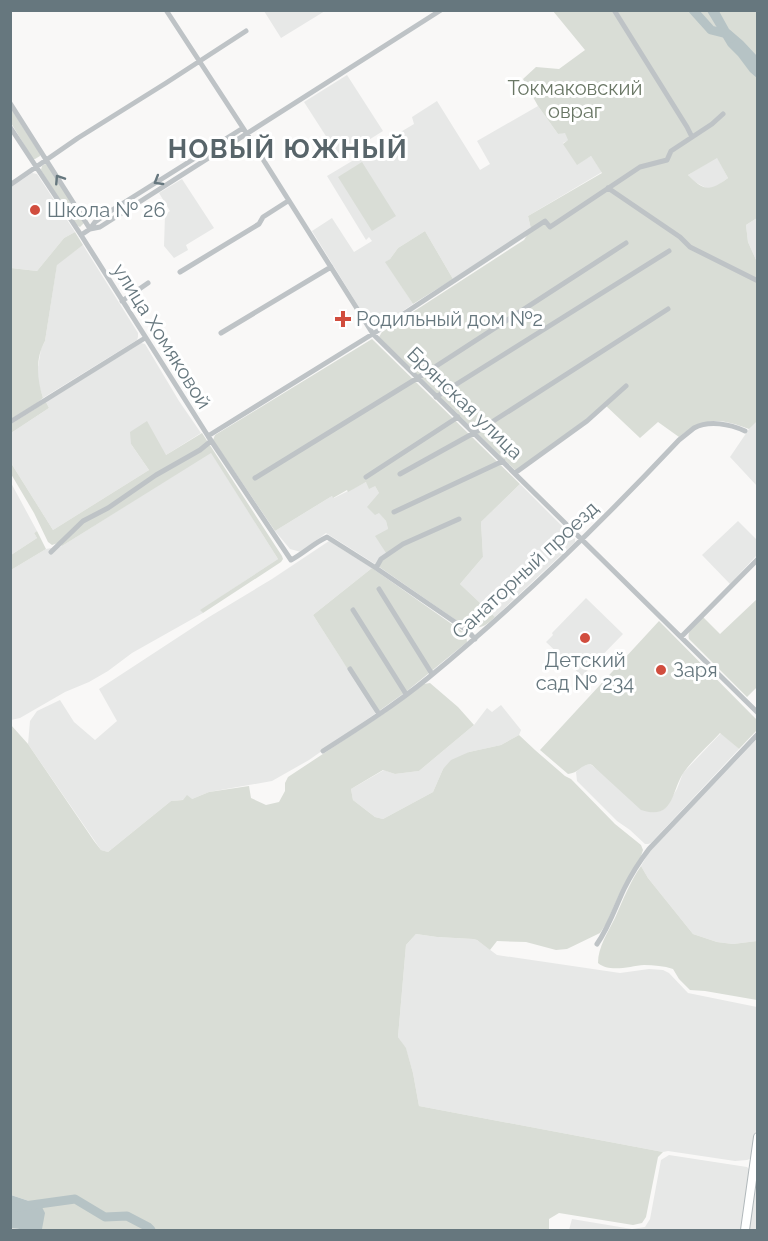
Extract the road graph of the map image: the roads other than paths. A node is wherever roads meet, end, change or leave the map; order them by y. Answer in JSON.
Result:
{"nodes":[{"id":1,"x":166,"y":10,"type":"edge"},
{"id":2,"x":441,"y":10,"type":"edge"},
{"id":3,"x":614,"y":10,"type":"edge"},
{"id":4,"x":246,"y":30,"type":"dead end"},
{"id":5,"x":199,"y":62,"type":"junction"},
{"id":6,"x":10,"y":104,"type":"edge"},
{"id":7,"x":723,"y":114,"type":"dead end"},
{"id":8,"x":10,"y":127,"type":"edge"},
{"id":9,"x":243,"y":128,"type":"junction"},
{"id":10,"x":248,"y":134,"type":"junction"},
{"id":11,"x":692,"y":137,"type":"junction"},
{"id":12,"x":47,"y":160,"type":"junction"},
{"id":13,"x":36,"y":167,"type":"junction"},
{"id":14,"x":10,"y":185,"type":"edge"},
{"id":15,"x":608,"y":188,"type":"junction"},
{"id":16,"x":288,"y":201,"type":"junction"},
{"id":17,"x":90,"y":228,"type":"junction"},
{"id":18,"x":80,"y":233,"type":"junction"},
{"id":19,"x":626,"y":243,"type":"dead end"},
{"id":20,"x":669,"y":251,"type":"dead end"},
{"id":21,"x":331,"y":267,"type":"junction"},
{"id":22,"x":180,"y":272,"type":"dead end"},
{"id":23,"x":758,"y":281,"type":"edge"},
{"id":24,"x":148,"y":283,"type":"dead end"},
{"id":25,"x":123,"y":301,"type":"junction"},
{"id":26,"x":668,"y":309,"type":"dead end"},
{"id":27,"x":221,"y":333,"type":"dead end"},
{"id":28,"x":373,"y":334,"type":"junction"},
{"id":29,"x":145,"y":338,"type":"junction"},
{"id":30,"x":416,"y":378,"type":"junction"},
{"id":31,"x":626,"y":386,"type":"dead end"},
{"id":32,"x":436,"y":397,"type":"junction"},
{"id":33,"x":458,"y":417,"type":"junction"},
{"id":34,"x":10,"y":422,"type":"edge"},
{"id":35,"x":745,"y":431,"type":"dead end"},
{"id":36,"x":474,"y":433,"type":"junction"},
{"id":37,"x":210,"y":439,"type":"junction"},
{"id":38,"x":503,"y":461,"type":"junction"},
{"id":39,"x":515,"y":473,"type":"junction"},
{"id":40,"x":400,"y":474,"type":"dead end"},
{"id":41,"x":366,"y":477,"type":"dead end"},
{"id":42,"x":255,"y":478,"type":"dead end"},
{"id":43,"x":394,"y":512,"type":"dead end"},
{"id":44,"x":459,"y":519,"type":"dead end"},
{"id":45,"x":582,"y":540,"type":"junction"},
{"id":46,"x":51,"y":552,"type":"dead end"},
{"id":47,"x":758,"y":559,"type":"edge"},
{"id":48,"x":376,"y":568,"type":"junction"},
{"id":49,"x":379,"y":589,"type":"dead end"},
{"id":50,"x":353,"y":610,"type":"dead end"},
{"id":51,"x":681,"y":637,"type":"junction"},
{"id":52,"x":475,"y":639,"type":"junction"},
{"id":53,"x":350,"y":669,"type":"dead end"},
{"id":54,"x":432,"y":674,"type":"junction"},
{"id":55,"x":406,"y":694,"type":"junction"},
{"id":56,"x":758,"y":712,"type":"edge"},
{"id":57,"x":379,"y":714,"type":"junction"},
{"id":58,"x":758,"y":735,"type":"edge"},
{"id":59,"x":323,"y":751,"type":"dead end"},
{"id":60,"x":597,"y":944,"type":"dead end"},
{"id":61,"x":758,"y":1137,"type":"edge"},
{"id":62,"x":745,"y":1230,"type":"edge"}],
"edges":[{"from":1,"to":5,"type":"street","name":"Брянская улица"},
{"from":2,"to":10,"type":"street"},
{"from":3,"to":11,"type":"street"},
{"from":4,"to":5,"type":"street"},
{"from":5,"to":9,"type":"street","name":"Брянская улица"},
{"from":5,"to":12,"type":"street"},
{"from":6,"to":12,"type":"street"},
{"from":7,"to":11,"type":"street"},
{"from":8,"to":13,"type":"street","name":"улица Хомяковой"},
{"from":9,"to":10,"type":"street","name":"Брянская улица"},
{"from":9,"to":17,"type":"street","one_way":true},
{"from":10,"to":16,"type":"street","name":"Брянская улица"},
{"from":10,"to":17,"type":"street"},
{"from":11,"to":15,"type":"street"},
{"from":12,"to":13,"type":"street"},
{"from":17,"to":12,"type":"street","one_way":true},
{"from":13,"to":14,"type":"street"},
{"from":13,"to":18,"type":"street","name":"улица Хомяковой"},
{"from":15,"to":23,"type":"street"},
{"from":15,"to":28,"type":"street"},
{"from":16,"to":21,"type":"street","name":"Брянская улица"},
{"from":16,"to":22,"type":"street"},
{"from":17,"to":18,"type":"street"},
{"from":18,"to":25,"type":"street","name":"улица Хомяковой"},
{"from":19,"to":30,"type":"street"},
{"from":20,"to":32,"type":"street"},
{"from":21,"to":27,"type":"street"},
{"from":21,"to":28,"type":"street","name":"Брянская улица"},
{"from":24,"to":25,"type":"street"},
{"from":25,"to":29,"type":"street","name":"улица Хомяковой"},
{"from":26,"to":36,"type":"street"},
{"from":28,"to":30,"type":"street","name":"Брянская улица"},
{"from":28,"to":37,"type":"street"},
{"from":29,"to":34,"type":"street"},
{"from":29,"to":37,"type":"street","name":"улица Хомяковой"},
{"from":30,"to":32,"type":"street","name":"Брянская улица"},
{"from":30,"to":42,"type":"street"},
{"from":31,"to":39,"type":"street"},
{"from":32,"to":33,"type":"street","name":"Брянская улица"},
{"from":33,"to":36,"type":"street","name":"Брянская улица"},
{"from":33,"to":41,"type":"street"},
{"from":35,"to":45,"type":"street","name":"Санаторный проезд"},
{"from":36,"to":38,"type":"street","name":"Брянская улица"},
{"from":36,"to":40,"type":"street"},
{"from":37,"to":46,"type":"street"},
{"from":37,"to":48,"type":"street","name":"улица Хомяковой"},
{"from":38,"to":39,"type":"street","name":"Брянская улица"},
{"from":38,"to":43,"type":"street"},
{"from":39,"to":45,"type":"street","name":"Брянская улица"},
{"from":44,"to":48,"type":"street"},
{"from":45,"to":51,"type":"street","name":"Брянская улица"},
{"from":45,"to":52,"type":"street","name":"Санаторный проезд"},
{"from":47,"to":51,"type":"street"},
{"from":48,"to":52,"type":"street"},
{"from":49,"to":54,"type":"street"},
{"from":50,"to":55,"type":"street"},
{"from":51,"to":56,"type":"street","name":"Брянская улица"},
{"from":52,"to":54,"type":"street","name":"Санаторный проезд"},
{"from":53,"to":57,"type":"street"},
{"from":54,"to":55,"type":"street","name":"Санаторный проезд"},
{"from":55,"to":57,"type":"street","name":"Санаторный проезд"},
{"from":57,"to":59,"type":"street","name":"Санаторный проезд"},
{"from":58,"to":60,"type":"street"},
{"from":61,"to":62,"type":"street"}]}
